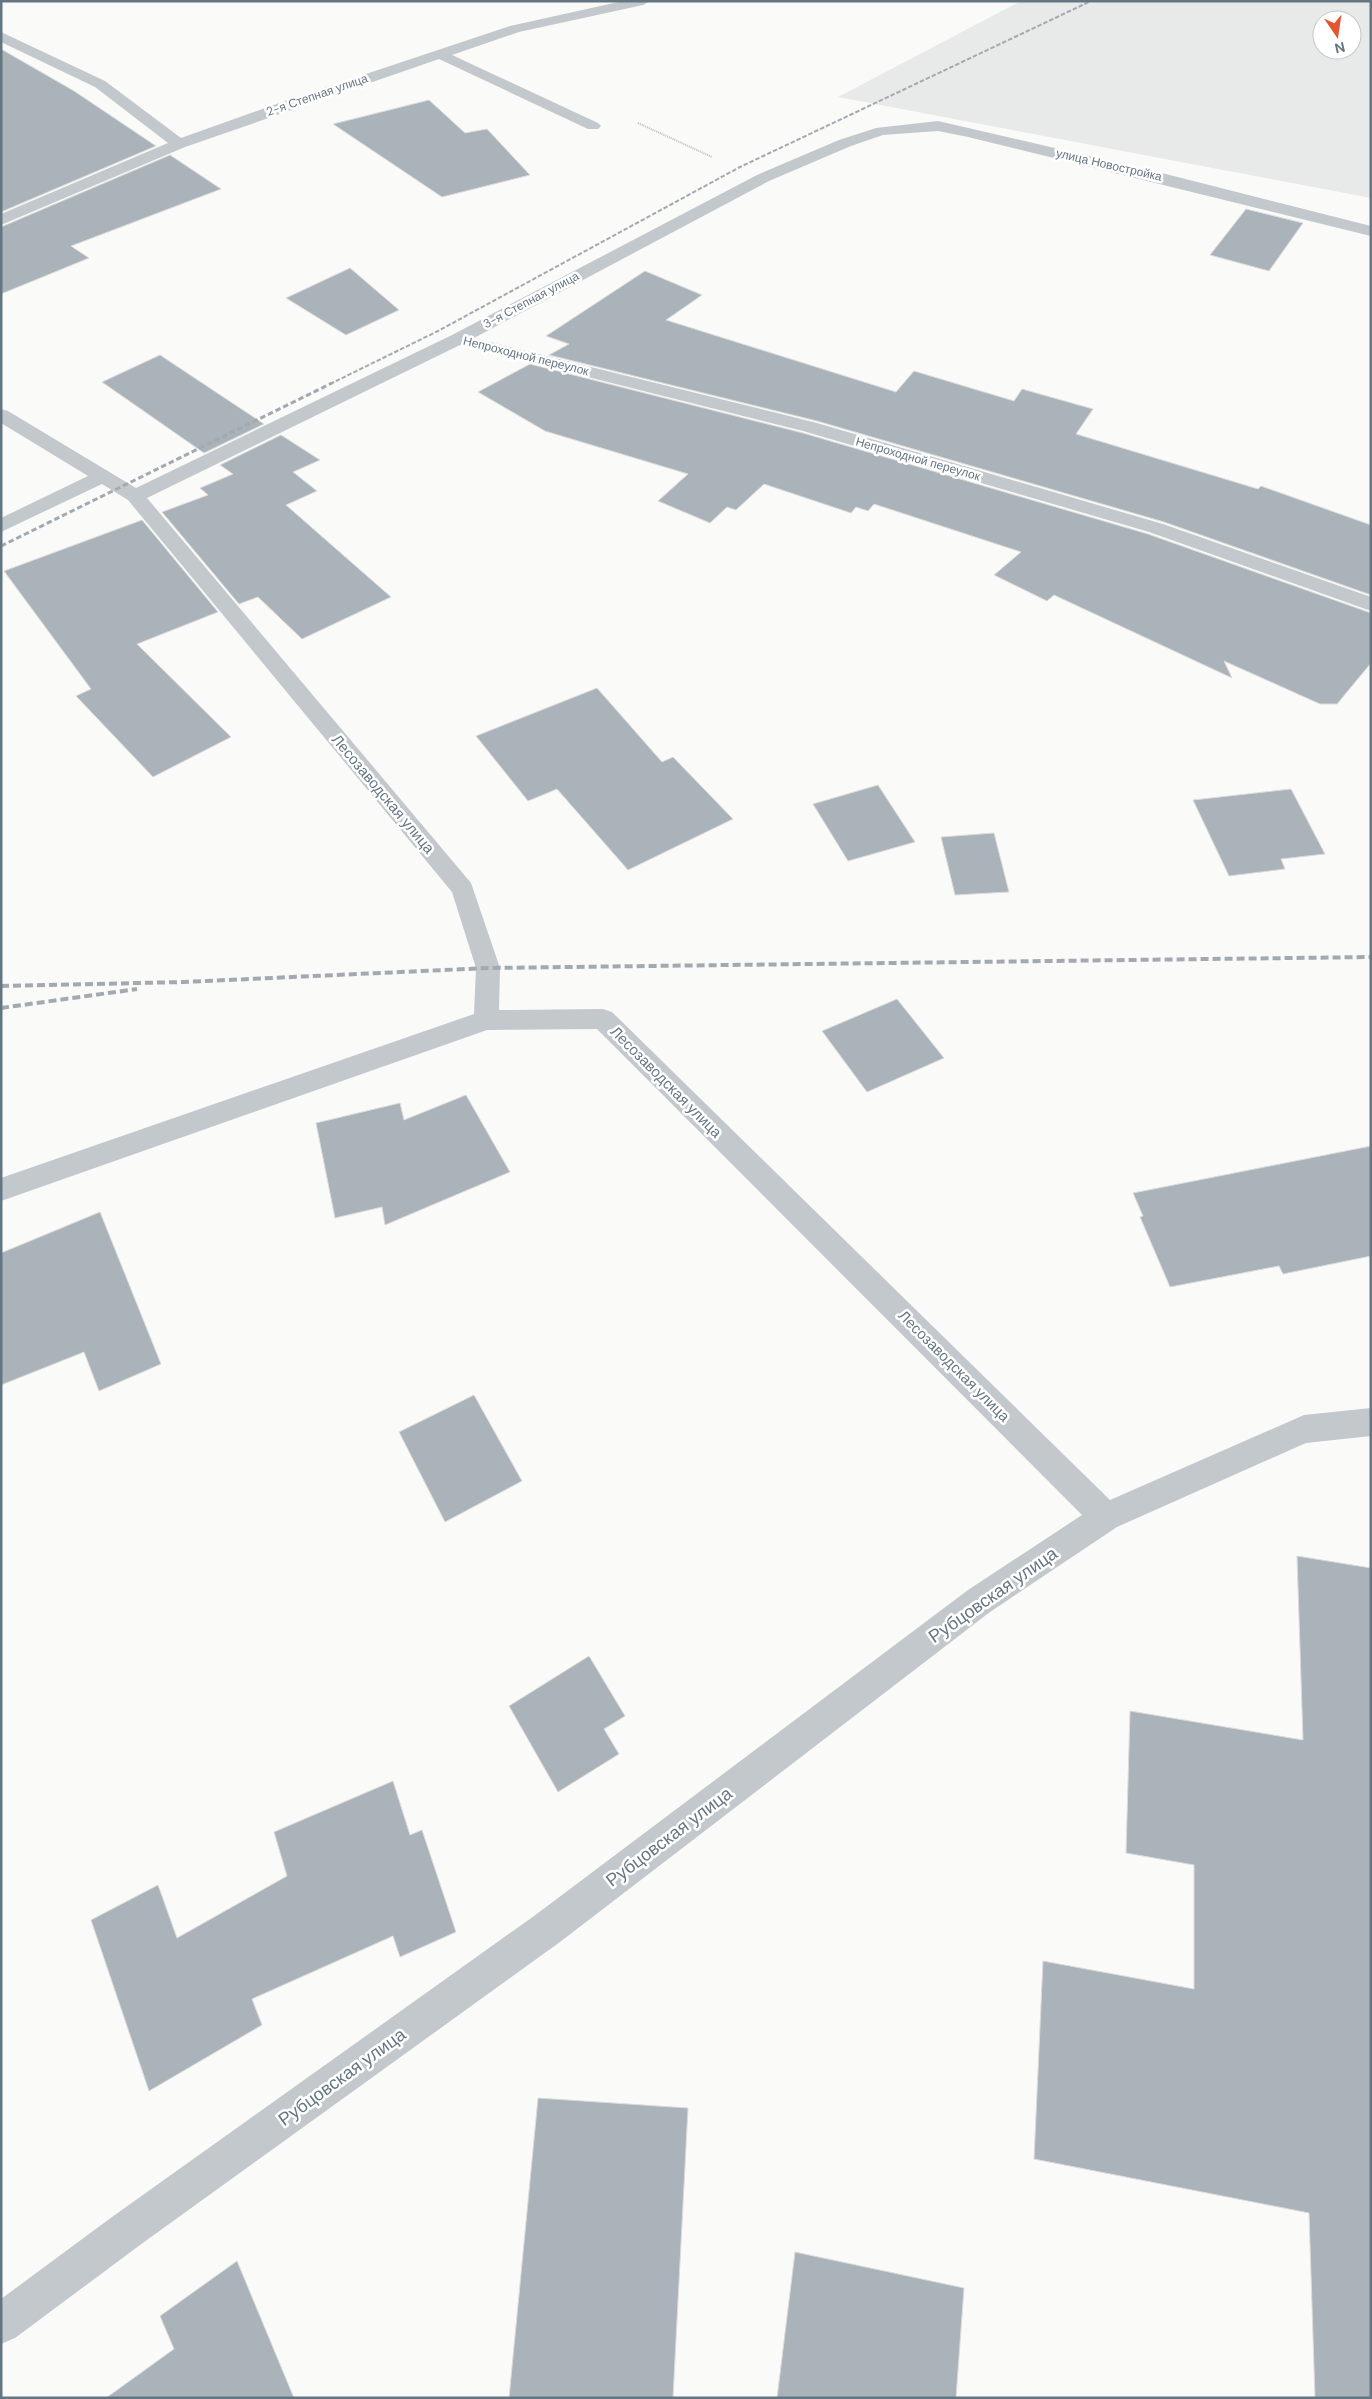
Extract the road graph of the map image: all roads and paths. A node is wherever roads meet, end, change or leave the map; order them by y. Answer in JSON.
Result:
{"nodes":[{"id":1,"x":643,"y":1,"type":"edge"},
{"id":2,"x":1,"y":36,"type":"edge"},
{"id":3,"x":439,"y":54,"type":"junction"},
{"id":4,"x":593,"y":126,"type":"joint"},
{"id":5,"x":845,"y":143,"type":"joint"},
{"id":6,"x":179,"y":144,"type":"junction"},
{"id":7,"x":763,"y":178,"type":"junction"},
{"id":8,"x":1,"y":220,"type":"edge"},
{"id":9,"x":1371,"y":231,"type":"edge"},
{"id":10,"x":458,"y":339,"type":"junction"},
{"id":11,"x":1,"y":415,"type":"edge"},
{"id":12,"x":102,"y":476,"type":"junction"},
{"id":13,"x":135,"y":496,"type":"junction"},
{"id":14,"x":1,"y":526,"type":"edge"},
{"id":15,"x":1371,"y":604,"type":"edge"},
{"id":16,"x":486,"y":1020,"type":"junction"},
{"id":17,"x":1,"y":1190,"type":"edge"},
{"id":18,"x":1371,"y":1422,"type":"edge"},
{"id":19,"x":1106,"y":1517,"type":"junction"},
{"id":20,"x":1,"y":2324,"type":"edge"}],
"edges":[{"from":1,"to":3,"type":"street","name":"2-я Степная улица"},
{"from":2,"to":6,"type":"street"},
{"from":3,"to":4,"type":"street"},
{"from":3,"to":6,"type":"street","name":"2-я Степная улица"},
{"from":4,"to":7,"type":"path"},
{"from":5,"to":7,"type":"street","name":"3-я Степная улица"},
{"from":5,"to":9,"type":"street","name":"улица Новостройка"},
{"from":6,"to":8,"type":"street","name":"2-я Степная улица"},
{"from":7,"to":10,"type":"street","name":"3-я Степная улица"},
{"from":10,"to":13,"type":"street","name":"3-я Степная улица"},
{"from":10,"to":15,"type":"street","name":"Непроходной переулок"},
{"from":11,"to":12,"type":"street","name":"Лесозаводская улица"},
{"from":12,"to":13,"type":"street","name":"Лесозаводская улица"},
{"from":12,"to":14,"type":"street"},
{"from":13,"to":16,"type":"street","name":"Лесозаводская улица"},
{"from":16,"to":17,"type":"street"},
{"from":16,"to":19,"type":"street","name":"Лесозаводская улица"},
{"from":18,"to":19,"type":"street","name":"Рубцовская улица"},
{"from":19,"to":20,"type":"street","name":"Рубцовская улица"}]}
